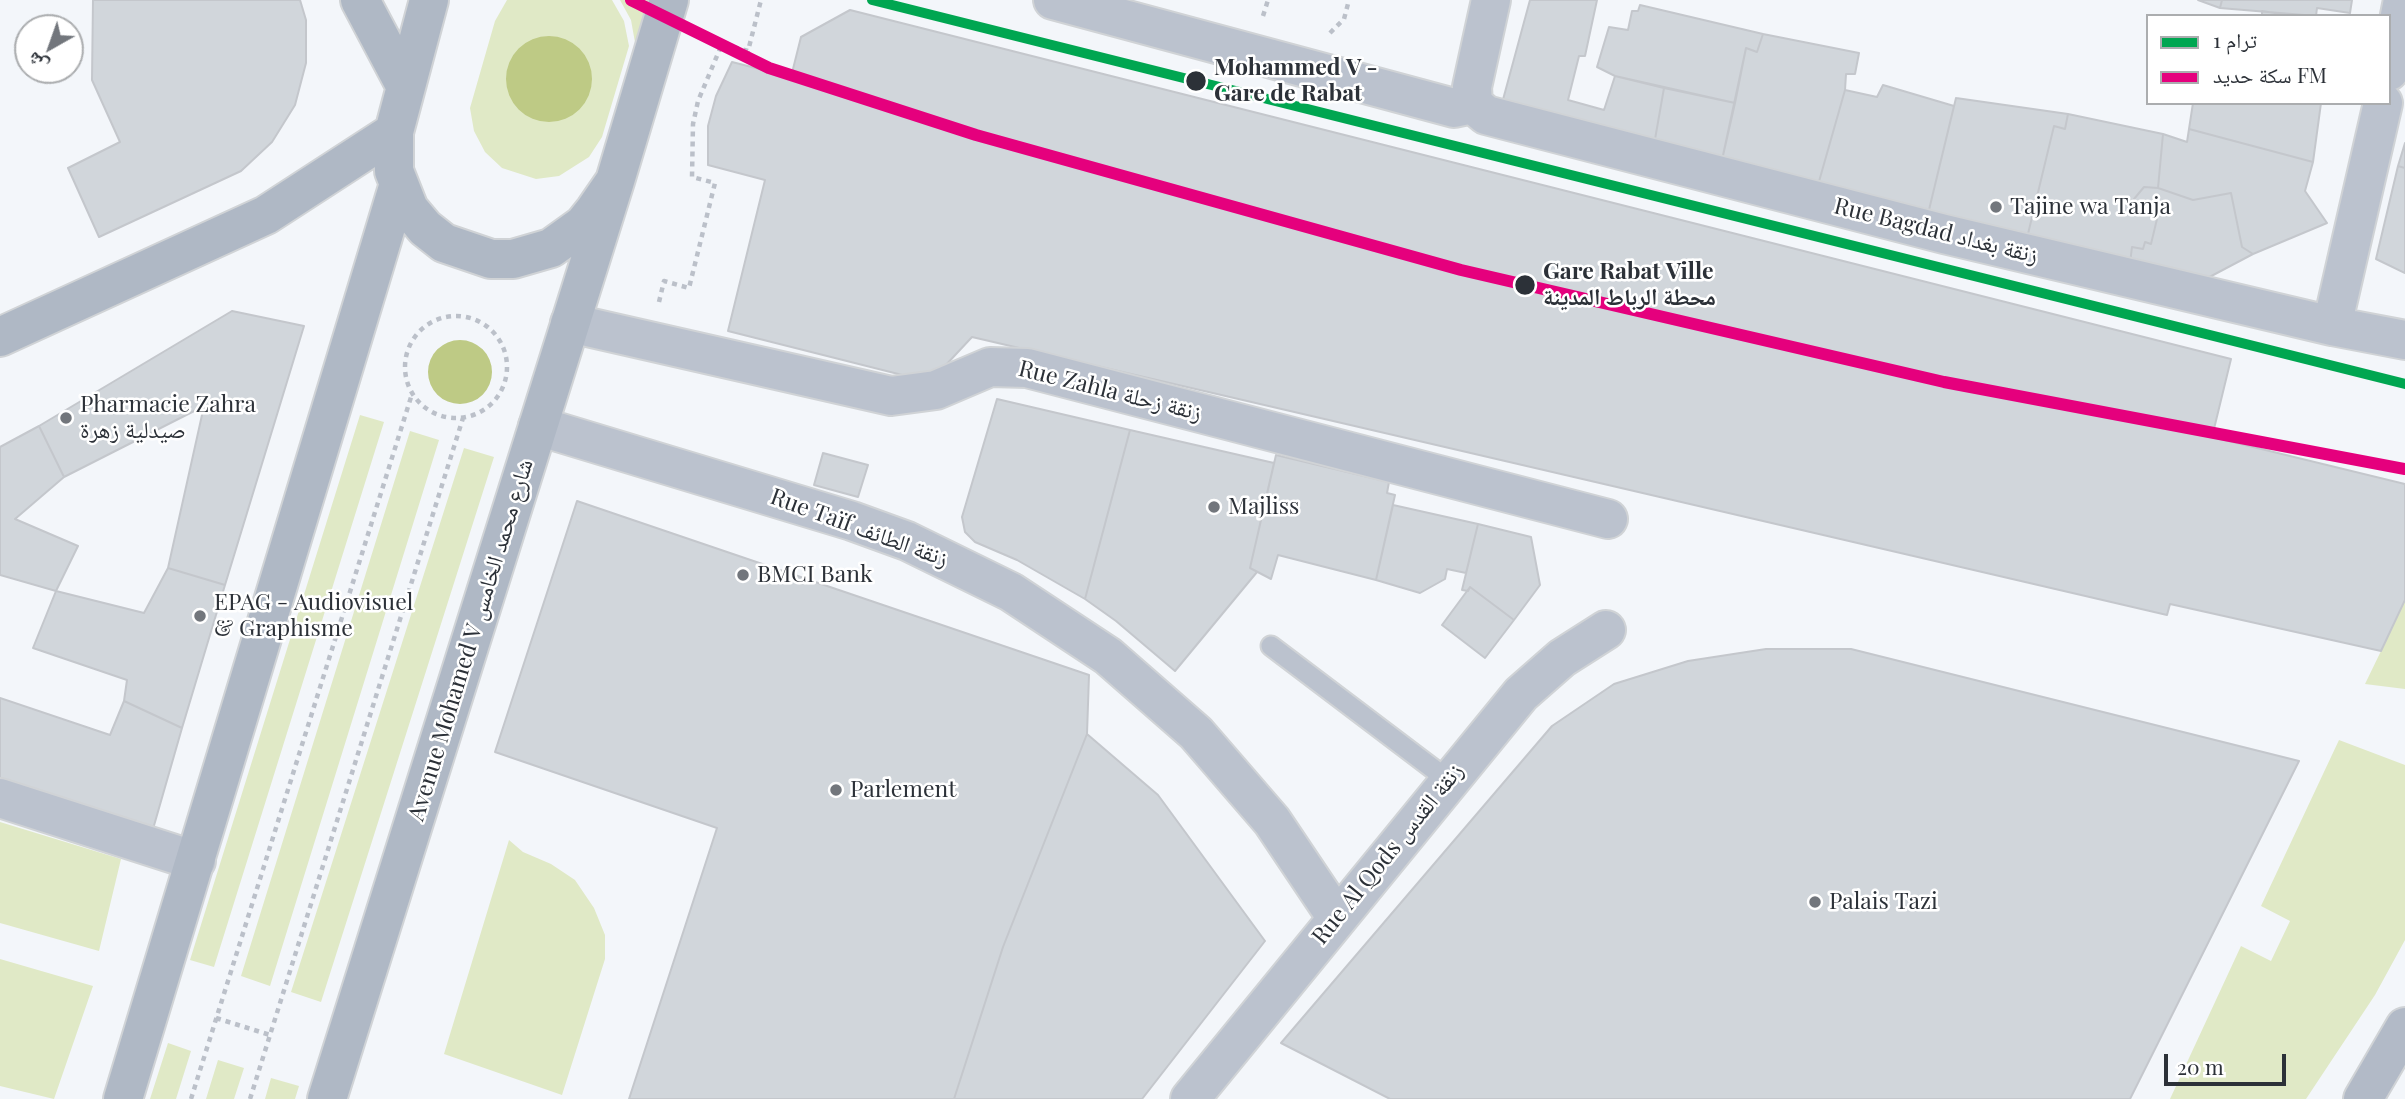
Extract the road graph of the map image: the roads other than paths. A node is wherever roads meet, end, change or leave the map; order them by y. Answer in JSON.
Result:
{"nodes":[{"id":1,"x":359,"y":0,"type":"edge"},
{"id":2,"x":429,"y":0,"type":"edge"},
{"id":3,"x":669,"y":0,"type":"edge"},
{"id":4,"x":1053,"y":0,"type":"edge"},
{"id":5,"x":1491,"y":0,"type":"edge"},
{"id":6,"x":2403,"y":0,"type":"edge"},
{"id":7,"x":2391,"y":61,"type":"edge"},
{"id":8,"x":406,"y":87,"type":"junction"},
{"id":9,"x":1473,"y":104,"type":"junction"},
{"id":10,"x":2383,"y":105,"type":"edge"},
{"id":11,"x":394,"y":132,"type":"junction"},
{"id":12,"x":615,"y":181,"type":"junction"},
{"id":13,"x":398,"y":187,"type":"junction"},
{"id":14,"x":570,"y":323,"type":"junction"},
{"id":15,"x":2332,"y":326,"type":"junction"},
{"id":16,"x":0,"y":337,"type":"edge"},
{"id":17,"x":2405,"y":340,"type":"edge"},
{"id":18,"x":538,"y":426,"type":"junction"},
{"id":19,"x":1608,"y":519,"type":"dead end"},
{"id":20,"x":1606,"y":630,"type":"dead end"},
{"id":21,"x":1271,"y":646,"type":"dead end"},
{"id":22,"x":1448,"y":780,"type":"junction"},
{"id":23,"x":0,"y":798,"type":"edge"},
{"id":24,"x":195,"y":861,"type":"junction"},
{"id":25,"x":1337,"y":918,"type":"junction"},
{"id":26,"x":2405,"y":1027,"type":"edge"},
{"id":27,"x":123,"y":1099,"type":"edge"},
{"id":28,"x":327,"y":1099,"type":"edge"},
{"id":29,"x":1190,"y":1099,"type":"edge"},
{"id":30,"x":2363,"y":1099,"type":"edge"}],
"edges":[{"from":1,"to":8,"type":"main road"},
{"from":2,"to":8,"type":"main road"},
{"from":3,"to":12,"type":"main road","name":"Avenue Mohamed V شارع محمد الخامس"},
{"from":4,"to":9,"type":"street"},
{"from":5,"to":9,"type":"street"},
{"from":6,"to":7,"type":"street"},
{"from":8,"to":11,"type":"main road"},
{"from":9,"to":15,"type":"street","name":"Rue Bagdad زنقة بغداد"},
{"from":10,"to":15,"type":"street"},
{"from":11,"to":13,"type":"main road"},
{"from":11,"to":16,"type":"main road"},
{"from":12,"to":13,"type":"main road"},
{"from":12,"to":14,"type":"main road","name":"Avenue Mohamed V شارع محمد الخامس"},
{"from":13,"to":24,"type":"main road"},
{"from":14,"to":18,"type":"main road","name":"Avenue Mohamed V شارع محمد الخامس"},
{"from":14,"to":19,"type":"street","name":"Rue Zahla زنقة زحلة"},
{"from":15,"to":17,"type":"street","name":"Rue Bagdad زنقة بغداد"},
{"from":18,"to":25,"type":"street","name":"Rue Taïf زنقة الطائف"},
{"from":18,"to":28,"type":"main road","name":"Avenue Mohamed V شارع محمد الخامس"},
{"from":20,"to":22,"type":"street","name":"Rue Al Qods زنقة القدس"},
{"from":21,"to":22,"type":"lane"},
{"from":22,"to":25,"type":"street","name":"Rue Al Qods زنقة القدس"},
{"from":23,"to":24,"type":"street"},
{"from":24,"to":27,"type":"main road"},
{"from":25,"to":29,"type":"street","name":"Rue Al Qods زنقة القدس"},
{"from":26,"to":30,"type":"main road"}]}
